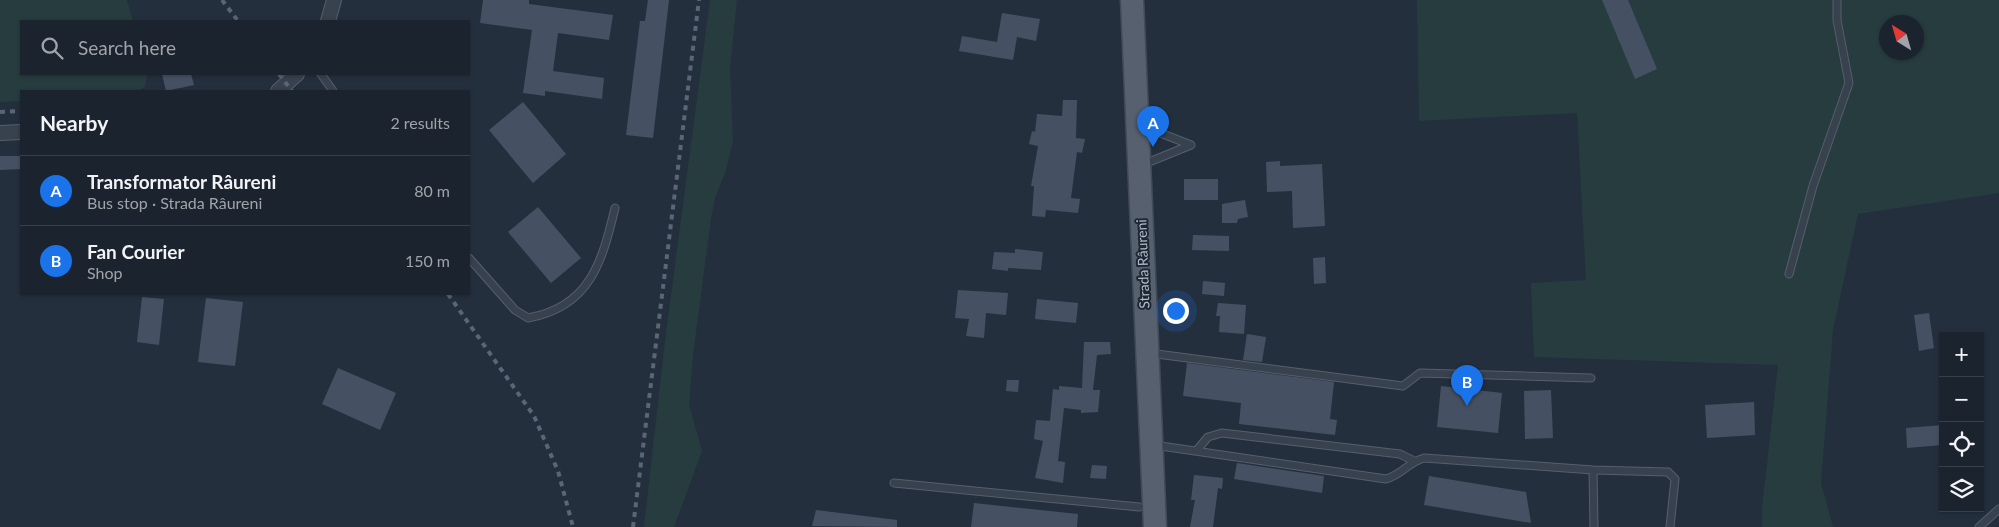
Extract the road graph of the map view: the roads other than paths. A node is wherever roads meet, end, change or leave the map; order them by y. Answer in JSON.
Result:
{"nodes":[{"id":1,"x":334,"y":0,"type":"edge"},
{"id":2,"x":1118,"y":0,"type":"edge"},
{"id":3,"x":1132,"y":0,"type":"edge"},
{"id":4,"x":1837,"y":0,"type":"edge"},
{"id":5,"x":328,"y":20,"type":"edge"},
{"id":6,"x":296,"y":75,"type":"edge"},
{"id":7,"x":322,"y":75,"type":"edge"},
{"id":8,"x":279,"y":90,"type":"edge"},
{"id":9,"x":332,"y":90,"type":"edge"},
{"id":10,"x":1137,"y":123,"type":"junction"},
{"id":11,"x":20,"y":132,"type":"edge"},
{"id":12,"x":0,"y":133,"type":"edge"},
{"id":13,"x":1139,"y":166,"type":"junction"},
{"id":14,"x":615,"y":208,"type":"dead end"},
{"id":15,"x":470,"y":259,"type":"edge"},
{"id":16,"x":1789,"y":274,"type":"dead end"},
{"id":17,"x":1146,"y":353,"type":"junction"},
{"id":18,"x":1591,"y":378,"type":"dead end"},
{"id":19,"x":1151,"y":444,"type":"junction"},
{"id":20,"x":1197,"y":450,"type":"junction"},
{"id":21,"x":1414,"y":461,"type":"junction"},
{"id":22,"x":1593,"y":470,"type":"junction"},
{"id":23,"x":894,"y":483,"type":"dead end"},
{"id":24,"x":1999,"y":509,"type":"edge"},
{"id":25,"x":1140,"y":517,"type":"edge"},
{"id":26,"x":1155,"y":527,"type":"edge"},
{"id":27,"x":1594,"y":527,"type":"edge"},
{"id":28,"x":1670,"y":527,"type":"edge"},
{"id":29,"x":1979,"y":527,"type":"edge"}],
"edges":[{"from":1,"to":5,"type":"street"},
{"from":2,"to":25,"type":"main road","name":"Strada Râureni"},
{"from":3,"to":10,"type":"main road","name":"Strada Râureni"},
{"from":4,"to":16,"type":"lane"},
{"from":6,"to":8,"type":"street"},
{"from":7,"to":9,"type":"lane"},
{"from":10,"to":13,"type":"main road","name":"Strada Râureni"},
{"from":10,"to":13,"type":"lane"},
{"from":11,"to":12,"type":"street"},
{"from":13,"to":17,"type":"main road","name":"Strada Râureni"},
{"from":14,"to":15,"type":"lane"},
{"from":17,"to":18,"type":"lane"},
{"from":17,"to":19,"type":"main road","name":"Strada Râureni"},
{"from":19,"to":20,"type":"lane"},
{"from":19,"to":26,"type":"main road","name":"Strada Râureni"},
{"from":20,"to":21,"type":"lane"},
{"from":20,"to":21,"type":"lane"},
{"from":21,"to":22,"type":"lane"},
{"from":22,"to":27,"type":"lane"},
{"from":22,"to":28,"type":"lane"},
{"from":23,"to":25,"type":"lane"},
{"from":24,"to":29,"type":"lane"}]}
